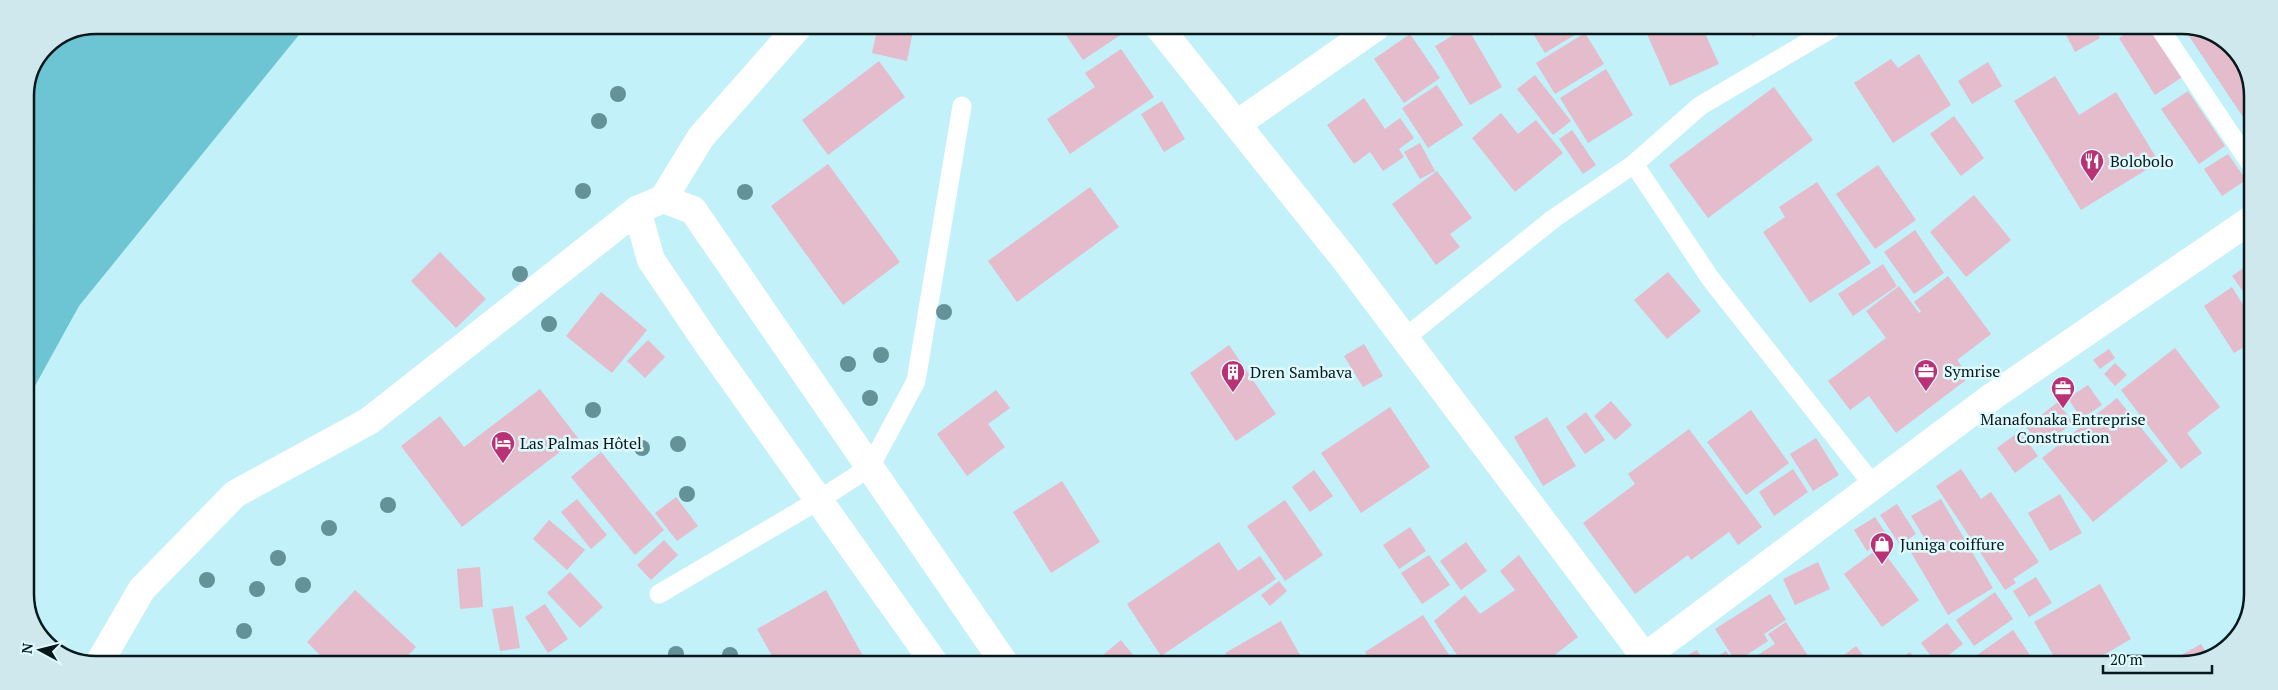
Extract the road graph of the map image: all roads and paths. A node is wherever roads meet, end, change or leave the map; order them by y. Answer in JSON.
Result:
{"nodes":[{"id":1,"x":792,"y":34,"type":"edge"},
{"id":2,"x":1164,"y":34,"type":"edge"},
{"id":3,"x":1365,"y":34,"type":"edge"},
{"id":4,"x":1822,"y":34,"type":"edge"},
{"id":5,"x":2163,"y":34,"type":"edge"},
{"id":6,"x":962,"y":106,"type":"dead end"},
{"id":7,"x":1237,"y":124,"type":"junction"},
{"id":8,"x":2244,"y":154,"type":"edge"},
{"id":9,"x":1634,"y":164,"type":"junction"},
{"id":10,"x":663,"y":199,"type":"junction"},
{"id":11,"x":637,"y":210,"type":"junction"},
{"id":12,"x":2244,"y":224,"type":"edge"},
{"id":13,"x":1405,"y":338,"type":"junction"},
{"id":14,"x":870,"y":467,"type":"junction"},
{"id":15,"x":1874,"y":486,"type":"junction"},
{"id":16,"x":819,"y":500,"type":"junction"},
{"id":17,"x":659,"y":594,"type":"dead end"},
{"id":18,"x":103,"y":656,"type":"edge"},
{"id":19,"x":929,"y":656,"type":"edge"},
{"id":20,"x":1000,"y":656,"type":"edge"},
{"id":21,"x":1636,"y":656,"type":"edge"},
{"id":22,"x":1647,"y":656,"type":"edge"}],
"edges":[{"from":1,"to":10,"type":"street"},
{"from":2,"to":7,"type":"street"},
{"from":3,"to":7,"type":"street"},
{"from":4,"to":9,"type":"lane"},
{"from":5,"to":8,"type":"lane"},
{"from":6,"to":14,"type":"lane"},
{"from":7,"to":13,"type":"street"},
{"from":9,"to":13,"type":"lane"},
{"from":9,"to":15,"type":"lane"},
{"from":10,"to":11,"type":"street"},
{"from":10,"to":14,"type":"street"},
{"from":11,"to":16,"type":"street"},
{"from":11,"to":18,"type":"street"},
{"from":12,"to":15,"type":"street"},
{"from":13,"to":21,"type":"street"},
{"from":14,"to":16,"type":"lane"},
{"from":14,"to":20,"type":"street"},
{"from":15,"to":22,"type":"street"},
{"from":16,"to":17,"type":"lane"},
{"from":16,"to":19,"type":"street"}]}
